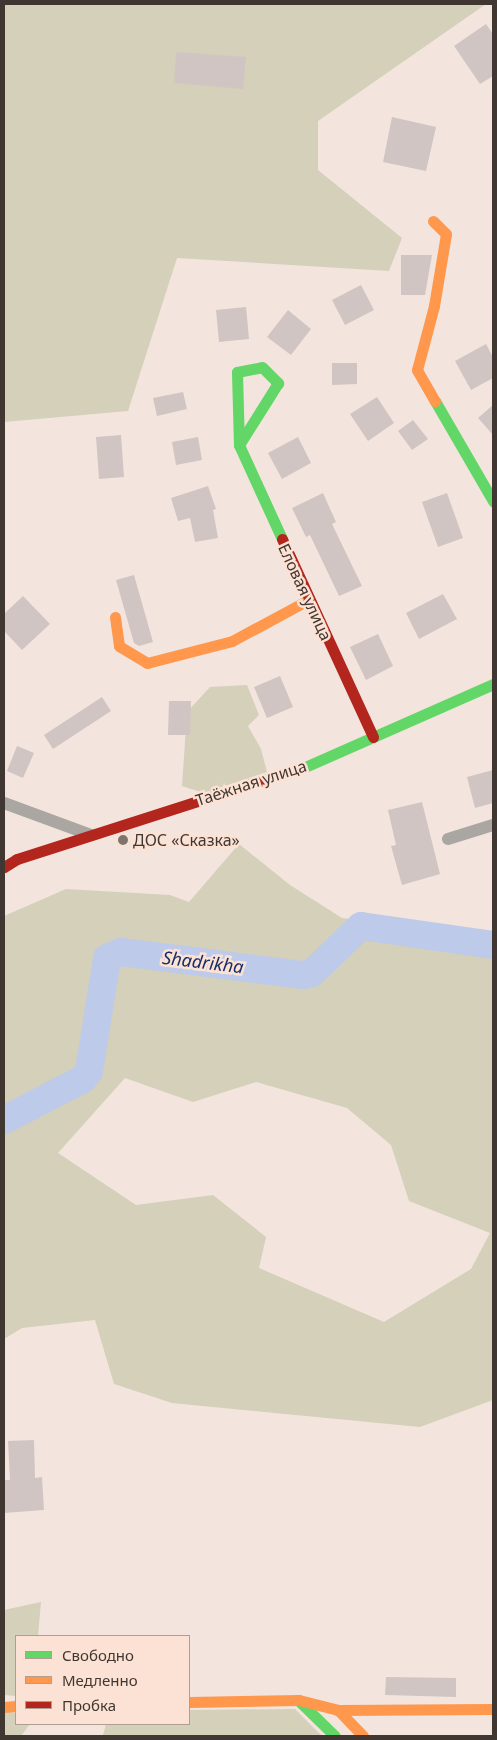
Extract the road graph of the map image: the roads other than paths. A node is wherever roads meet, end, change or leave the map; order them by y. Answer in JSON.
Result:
{"nodes":[{"id":1,"x":433,"y":221,"type":"dead end"},
{"id":2,"x":239,"y":445,"type":"junction"},
{"id":3,"x":493,"y":501,"type":"edge"},
{"id":4,"x":308,"y":600,"type":"junction"},
{"id":5,"x":115,"y":617,"type":"dead end"},
{"id":6,"x":493,"y":684,"type":"edge"},
{"id":7,"x":373,"y":737,"type":"junction"},
{"id":8,"x":4,"y":803,"type":"edge"},
{"id":9,"x":493,"y":825,"type":"edge"},
{"id":10,"x":91,"y":835,"type":"junction"},
{"id":11,"x":448,"y":839,"type":"dead end"},
{"id":12,"x":4,"y":867,"type":"edge"},
{"id":13,"x":299,"y":1700,"type":"junction"},
{"id":14,"x":190,"y":1702,"type":"edge"},
{"id":15,"x":493,"y":1709,"type":"edge"},
{"id":16,"x":338,"y":1710,"type":"junction"},
{"id":17,"x":335,"y":1736,"type":"edge"},
{"id":18,"x":363,"y":1736,"type":"edge"}],
"edges":[{"from":1,"to":3,"type":"street"},
{"from":2,"to":2,"type":"street","name":"Еловая улица"},
{"from":2,"to":4,"type":"street","name":"Еловая улица"},
{"from":4,"to":5,"type":"street"},
{"from":4,"to":7,"type":"street","name":"Еловая улица"},
{"from":6,"to":7,"type":"street","name":"Таёжная улица"},
{"from":7,"to":10,"type":"street","name":"Таёжная улица"},
{"from":8,"to":10,"type":"street"},
{"from":9,"to":11,"type":"street"},
{"from":10,"to":12,"type":"street","name":"Таёжная улица"},
{"from":13,"to":14,"type":"street"},
{"from":13,"to":16,"type":"street"},
{"from":13,"to":17,"type":"street"},
{"from":15,"to":16,"type":"street"},
{"from":16,"to":18,"type":"street"}]}
